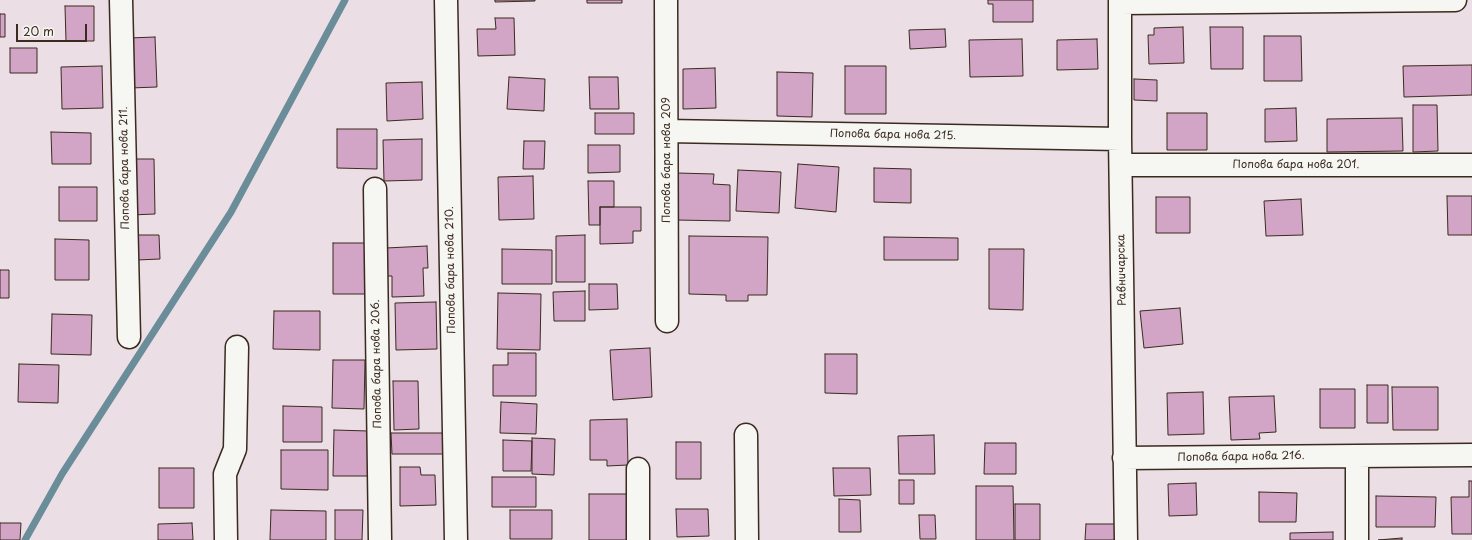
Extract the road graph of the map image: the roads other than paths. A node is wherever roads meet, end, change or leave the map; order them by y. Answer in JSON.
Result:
{"nodes":[{"id":1,"x":121,"y":0,"type":"edge"},
{"id":2,"x":446,"y":0,"type":"edge"},
{"id":3,"x":666,"y":0,"type":"edge"},
{"id":4,"x":1455,"y":0,"type":"edge"},
{"id":5,"x":1120,"y":2,"type":"edge"},
{"id":6,"x":667,"y":131,"type":"junction"},
{"id":7,"x":1120,"y":138,"type":"junction"},
{"id":8,"x":1120,"y":164,"type":"junction"},
{"id":9,"x":1472,"y":165,"type":"edge"},
{"id":10,"x":374,"y":189,"type":"dead end"},
{"id":11,"x":667,"y":321,"type":"dead end"},
{"id":12,"x":129,"y":337,"type":"dead end"},
{"id":13,"x":237,"y":347,"type":"dead end"},
{"id":14,"x":746,"y":435,"type":"dead end"},
{"id":15,"x":1472,"y":455,"type":"edge"},
{"id":16,"x":1357,"y":456,"type":"junction"},
{"id":17,"x":1124,"y":458,"type":"junction"},
{"id":18,"x":638,"y":469,"type":"dead end"},
{"id":19,"x":226,"y":540,"type":"edge"},
{"id":20,"x":380,"y":540,"type":"edge"},
{"id":21,"x":456,"y":540,"type":"edge"},
{"id":22,"x":638,"y":540,"type":"edge"},
{"id":23,"x":747,"y":540,"type":"edge"},
{"id":24,"x":1126,"y":540,"type":"edge"},
{"id":25,"x":1358,"y":540,"type":"edge"}],
"edges":[{"from":1,"to":12,"type":"street","name":"Попова бара нова 211."},
{"from":2,"to":21,"type":"street","name":"Попова бара нова 210."},
{"from":3,"to":6,"type":"street","name":"Попова бара нова 209"},
{"from":4,"to":5,"type":"street"},
{"from":5,"to":7,"type":"street","name":"Равничарска"},
{"from":6,"to":7,"type":"street","name":"Попова бара нова 215."},
{"from":6,"to":11,"type":"street","name":"Попова бара нова 209"},
{"from":7,"to":8,"type":"street","name":"Равничарска"},
{"from":8,"to":9,"type":"street","name":"Попова бара нова 201."},
{"from":8,"to":17,"type":"street","name":"Равничарска"},
{"from":10,"to":20,"type":"street","name":"Попова бара нова 206."},
{"from":13,"to":19,"type":"street"},
{"from":14,"to":23,"type":"street"},
{"from":15,"to":16,"type":"street","name":"Попова бара нова 216."},
{"from":16,"to":17,"type":"street","name":"Попова бара нова 216."},
{"from":16,"to":25,"type":"street"},
{"from":17,"to":24,"type":"street","name":"Равничарска"},
{"from":18,"to":22,"type":"street"}]}
